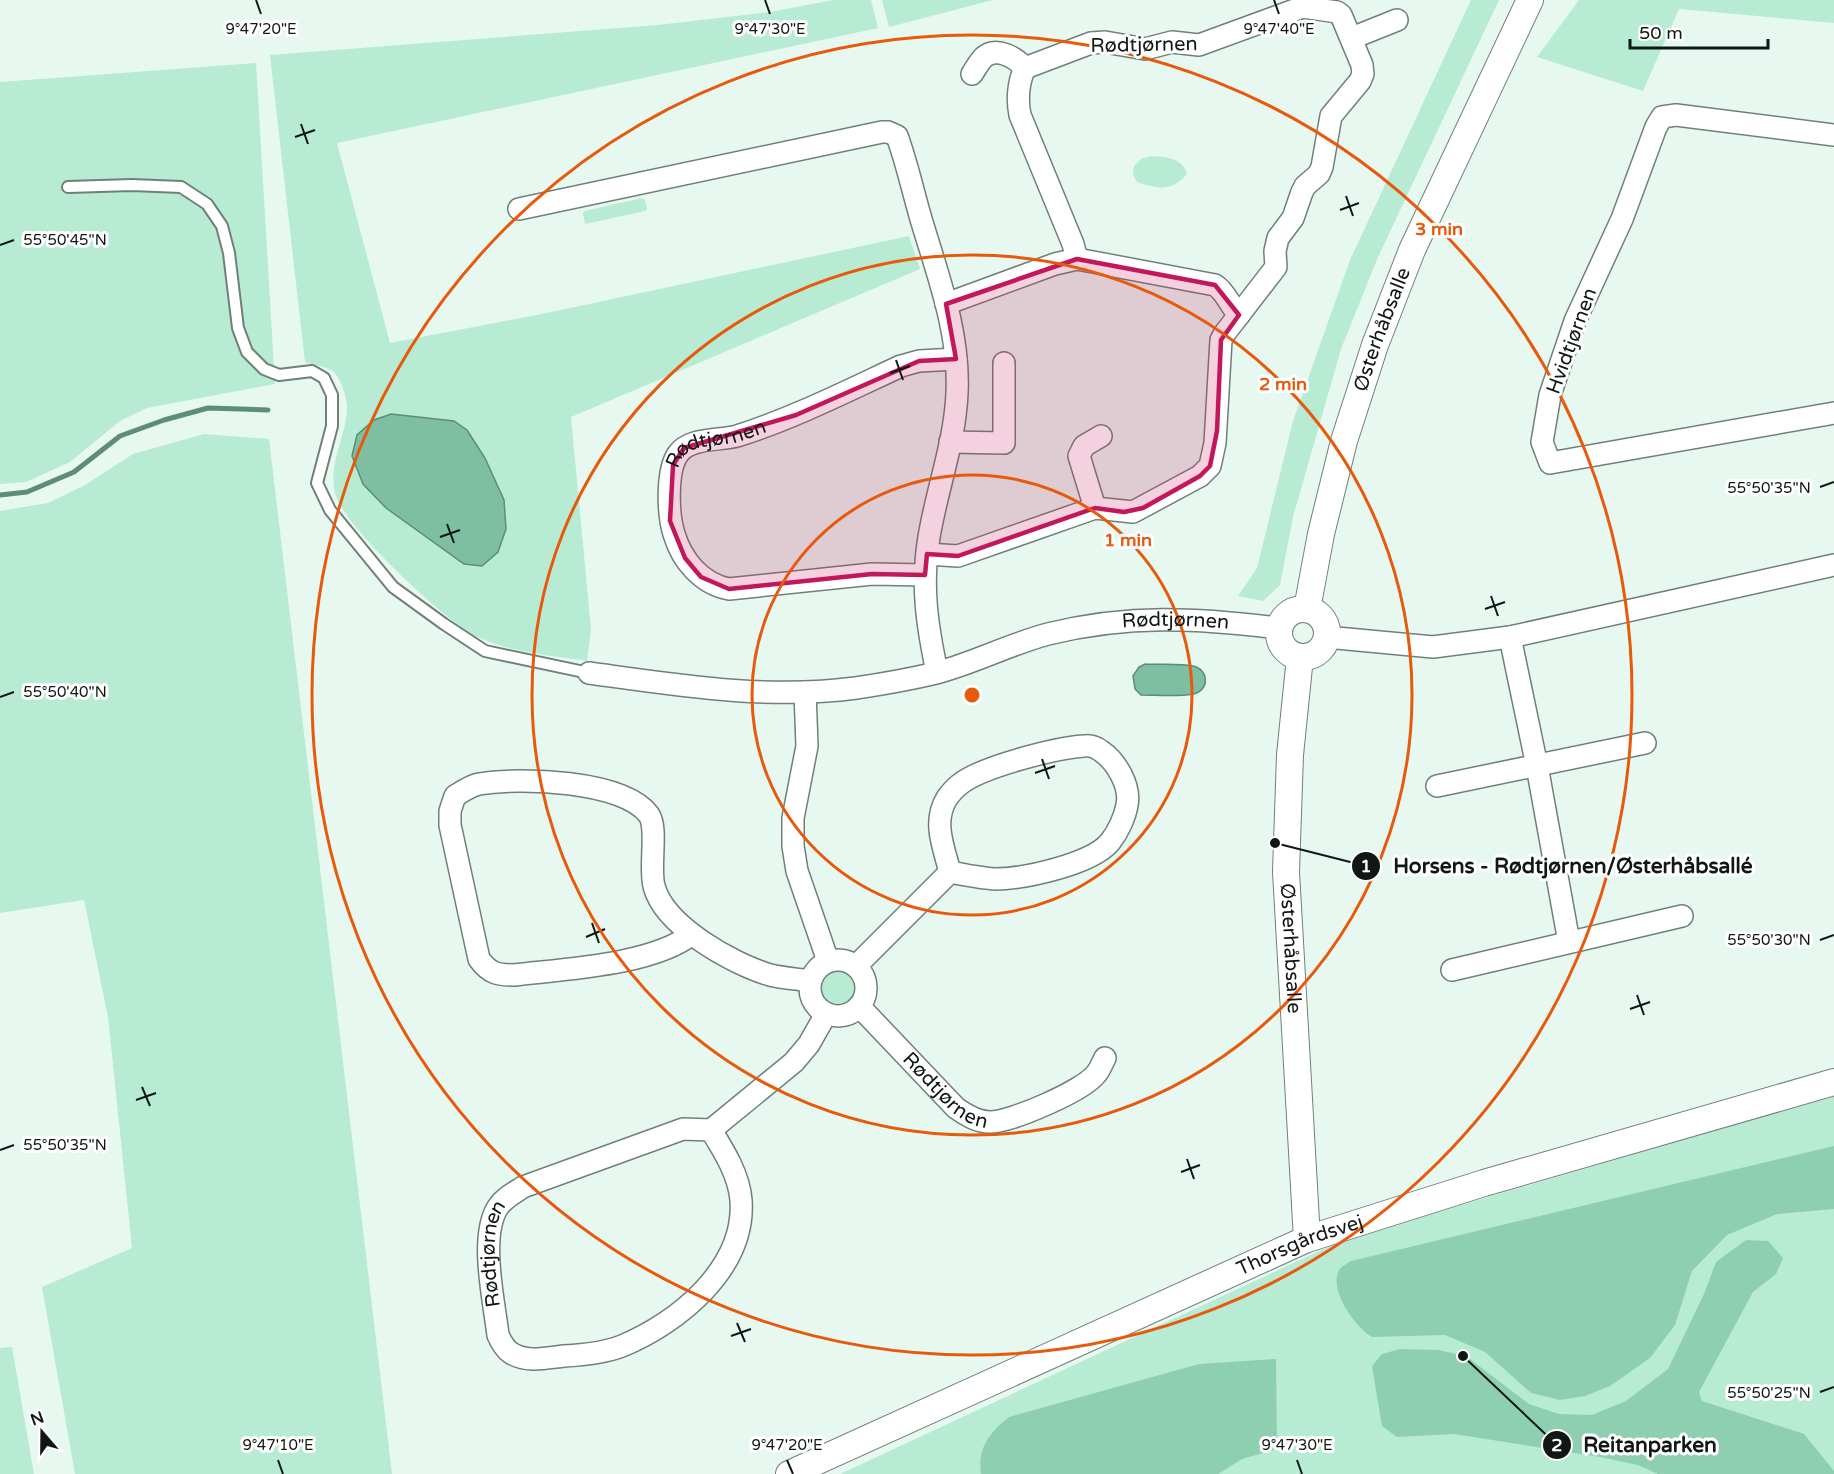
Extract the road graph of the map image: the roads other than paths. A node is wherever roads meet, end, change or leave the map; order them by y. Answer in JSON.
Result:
{"nodes":[{"id":1,"x":1530,"y":0,"type":"edge"},
{"id":2,"x":1397,"y":20,"type":"dead end"},
{"id":3,"x":1352,"y":38,"type":"junction"},
{"id":4,"x":1025,"y":68,"type":"junction"},
{"id":5,"x":972,"y":74,"type":"dead end"},
{"id":6,"x":1834,"y":135,"type":"edge"},
{"id":7,"x":68,"y":187,"type":"dead end"},
{"id":8,"x":519,"y":209,"type":"dead end"},
{"id":9,"x":1077,"y":259,"type":"junction"},
{"id":10,"x":946,"y":304,"type":"junction"},
{"id":11,"x":1239,"y":315,"type":"junction"},
{"id":12,"x":956,"y":359,"type":"junction"},
{"id":13,"x":1004,"y":363,"type":"dead end"},
{"id":14,"x":1834,"y":413,"type":"edge"},
{"id":15,"x":1101,"y":436,"type":"dead end"},
{"id":16,"x":950,"y":442,"type":"junction"},
{"id":17,"x":1095,"y":508,"type":"junction"},
{"id":18,"x":927,"y":554,"type":"junction"},
{"id":19,"x":1834,"y":565,"type":"edge"},
{"id":20,"x":925,"y":575,"type":"junction"},
{"id":21,"x":1307,"y":609,"type":"junction"},
{"id":22,"x":1278,"y":628,"type":"junction"},
{"id":23,"x":1326,"y":637,"type":"junction"},
{"id":24,"x":1510,"y":637,"type":"junction"},
{"id":25,"x":1300,"y":657,"type":"junction"},
{"id":26,"x":937,"y":672,"type":"junction"},
{"id":27,"x":589,"y":673,"type":"joint"},
{"id":28,"x":805,"y":692,"type":"junction"},
{"id":29,"x":1646,"y":743,"type":"dead end"},
{"id":30,"x":1537,"y":766,"type":"junction"},
{"id":31,"x":1437,"y":786,"type":"dead end"},
{"id":32,"x":950,"y":872,"type":"junction"},
{"id":33,"x":1682,"y":916,"type":"dead end"},
{"id":34,"x":692,"y":934,"type":"junction"},
{"id":35,"x":1569,"y":942,"type":"junction"},
{"id":36,"x":828,"y":961,"type":"junction"},
{"id":37,"x":856,"y":966,"type":"junction"},
{"id":38,"x":1452,"y":970,"type":"dead end"},
{"id":39,"x":810,"y":981,"type":"junction"},
{"id":40,"x":859,"y":1006,"type":"junction"},
{"id":41,"x":826,"y":1014,"type":"junction"},
{"id":42,"x":1105,"y":1058,"type":"dead end"},
{"id":43,"x":1834,"y":1082,"type":"edge"},
{"id":44,"x":711,"y":1130,"type":"junction"},
{"id":45,"x":1307,"y":1239,"type":"junction"},
{"id":46,"x":789,"y":1474,"type":"edge"}],
"edges":[{"from":1,"to":21,"type":"street","name":"Østerhåbsalle"},
{"from":2,"to":3,"type":"street"},
{"from":3,"to":4,"type":"street","name":"Rødtjørnen"},
{"from":3,"to":11,"type":"street","name":"Rødtjørnen"},
{"from":4,"to":5,"type":"street"},
{"from":4,"to":9,"type":"street"},
{"from":6,"to":14,"type":"street","name":"Hvidtjørnen"},
{"from":7,"to":27,"type":"lane"},
{"from":8,"to":10,"type":"street"},
{"from":9,"to":10,"type":"street"},
{"from":9,"to":11,"type":"street"},
{"from":10,"to":12,"type":"street"},
{"from":11,"to":17,"type":"street","name":"Rødtjørnen"},
{"from":12,"to":16,"type":"street"},
{"from":12,"to":20,"type":"street","name":"Rødtjørnen"},
{"from":13,"to":16,"type":"street"},
{"from":15,"to":17,"type":"street"},
{"from":16,"to":18,"type":"street"},
{"from":17,"to":18,"type":"street","name":"Rødtjørnen"},
{"from":18,"to":20,"type":"street"},
{"from":19,"to":24,"type":"street"},
{"from":20,"to":26,"type":"street"},
{"from":21,"to":22,"type":"street"},
{"from":21,"to":23,"type":"street"},
{"from":22,"to":25,"type":"street"},
{"from":22,"to":26,"type":"street","name":"Rødtjørnen"},
{"from":23,"to":24,"type":"street"},
{"from":23,"to":25,"type":"street"},
{"from":24,"to":30,"type":"street"},
{"from":25,"to":45,"type":"street","name":"Østerhåbsalle"},
{"from":26,"to":28,"type":"street","name":"Rødtjørnen"},
{"from":27,"to":28,"type":"street","name":"Rødtjørnen"},
{"from":28,"to":36,"type":"street"},
{"from":29,"to":30,"type":"street"},
{"from":30,"to":31,"type":"street"},
{"from":30,"to":35,"type":"street"},
{"from":32,"to":32,"type":"street"},
{"from":32,"to":37,"type":"street"},
{"from":33,"to":35,"type":"street"},
{"from":34,"to":34,"type":"street"},
{"from":34,"to":39,"type":"street"},
{"from":35,"to":38,"type":"street"},
{"from":36,"to":37,"type":"street"},
{"from":36,"to":39,"type":"street"},
{"from":37,"to":40,"type":"street"},
{"from":39,"to":41,"type":"street"},
{"from":40,"to":41,"type":"street"},
{"from":40,"to":42,"type":"street","name":"Rødtjørnen"},
{"from":41,"to":44,"type":"street"},
{"from":43,"to":45,"type":"street","name":"Thorsgårdsvej"},
{"from":44,"to":44,"type":"street","name":"Rødtjørnen"},
{"from":45,"to":46,"type":"street","name":"Thorsgårdsvej"}]}
